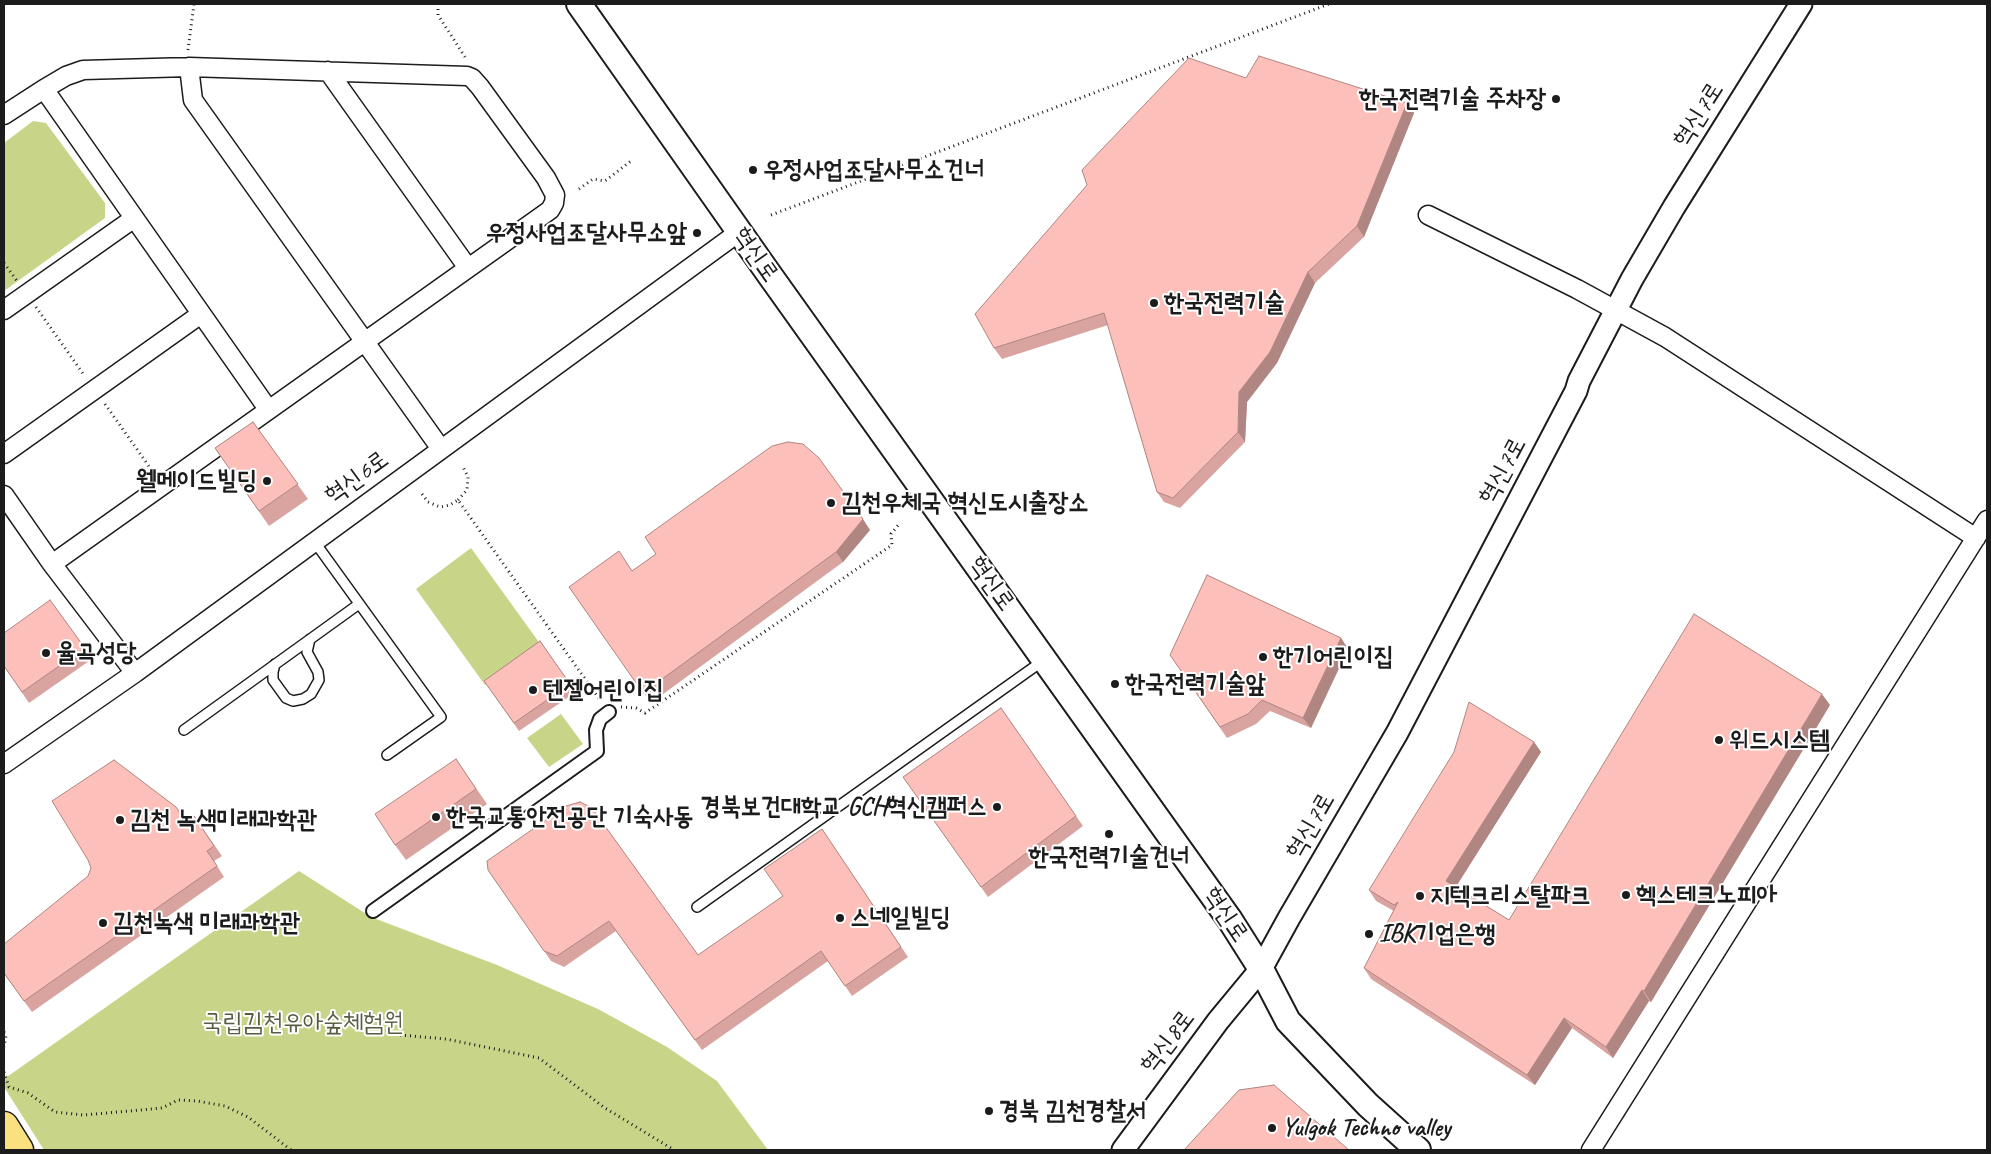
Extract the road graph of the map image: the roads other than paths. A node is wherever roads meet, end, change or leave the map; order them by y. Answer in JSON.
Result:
{"nodes":[{"id":1,"x":579,"y":4,"type":"edge"},
{"id":2,"x":1801,"y":4,"type":"edge"},
{"id":3,"x":188,"y":62,"type":"junction"},
{"id":4,"x":328,"y":71,"type":"junction"},
{"id":5,"x":44,"y":89,"type":"junction"},
{"id":6,"x":4,"y":115,"type":"edge"},
{"id":7,"x":1428,"y":215,"type":"dead end"},
{"id":8,"x":133,"y":219,"type":"junction"},
{"id":9,"x":739,"y":232,"type":"junction"},
{"id":10,"x":468,"y":268,"type":"junction"},
{"id":11,"x":4,"y":310,"type":"edge"},
{"id":12,"x":1614,"y":310,"type":"junction"},
{"id":13,"x":200,"y":314,"type":"junction"},
{"id":14,"x":364,"y":342,"type":"junction"},
{"id":15,"x":268,"y":409,"type":"junction"},
{"id":16,"x":441,"y":449,"type":"junction"},
{"id":17,"x":4,"y":454,"type":"edge"},
{"id":18,"x":4,"y":495,"type":"edge"},
{"id":19,"x":1987,"y":520,"type":"edge"},
{"id":20,"x":1976,"y":538,"type":"junction"},
{"id":21,"x":314,"y":540,"type":"junction"},
{"id":22,"x":52,"y":564,"type":"junction"},
{"id":23,"x":359,"y":604,"type":"junction"},
{"id":24,"x":310,"y":639,"type":"junction"},
{"id":25,"x":1045,"y":660,"type":"junction"},
{"id":26,"x":275,"y":664,"type":"junction"},
{"id":27,"x":134,"y":673,"type":"junction"},
{"id":28,"x":608,"y":712,"type":"road end"},
{"id":29,"x":184,"y":730,"type":"dead end"},
{"id":30,"x":387,"y":755,"type":"dead end"},
{"id":31,"x":4,"y":764,"type":"edge"},
{"id":32,"x":697,"y":907,"type":"dead end"},
{"id":33,"x":373,"y":911,"type":"dead end"},
{"id":34,"x":1261,"y":969,"type":"junction"},
{"id":35,"x":4,"y":1126,"type":"edge"},
{"id":36,"x":19,"y":1150,"type":"edge"},
{"id":37,"x":1123,"y":1150,"type":"edge"},
{"id":38,"x":1418,"y":1150,"type":"edge"},
{"id":39,"x":1591,"y":1150,"type":"edge"}],
"edges":[{"from":1,"to":9,"type":"main road","name":"혁신로"},
{"from":2,"to":12,"type":"street","name":"혁신7로"},
{"from":3,"to":4,"type":"street"},
{"from":3,"to":5,"type":"street"},
{"from":3,"to":14,"type":"street"},
{"from":4,"to":10,"type":"street"},
{"from":4,"to":10,"type":"street"},
{"from":5,"to":6,"type":"street"},
{"from":5,"to":8,"type":"street"},
{"from":7,"to":12,"type":"street"},
{"from":8,"to":11,"type":"street"},
{"from":8,"to":13,"type":"street"},
{"from":9,"to":16,"type":"street","name":"혁신6로"},
{"from":9,"to":25,"type":"main road","name":"혁신로"},
{"from":10,"to":14,"type":"street"},
{"from":12,"to":20,"type":"street"},
{"from":12,"to":34,"type":"street","name":"혁신7로"},
{"from":13,"to":15,"type":"street"},
{"from":13,"to":17,"type":"street"},
{"from":14,"to":15,"type":"street"},
{"from":14,"to":16,"type":"street"},
{"from":15,"to":22,"type":"street"},
{"from":16,"to":21,"type":"street","name":"혁신6로"},
{"from":18,"to":22,"type":"street"},
{"from":19,"to":20,"type":"street"},
{"from":20,"to":39,"type":"street"},
{"from":21,"to":23,"type":"lane"},
{"from":21,"to":27,"type":"street","name":"혁신6로"},
{"from":22,"to":27,"type":"street"},
{"from":23,"to":24,"type":"lane"},
{"from":23,"to":30,"type":"lane"},
{"from":24,"to":26,"type":"lane"},
{"from":24,"to":26,"type":"lane"},
{"from":25,"to":32,"type":"lane"},
{"from":25,"to":34,"type":"main road","name":"혁신로"},
{"from":26,"to":29,"type":"lane"},
{"from":27,"to":31,"type":"street","name":"혁신6로"},
{"from":28,"to":33,"type":"street"},
{"from":34,"to":37,"type":"street","name":"혁신8로"},
{"from":34,"to":38,"type":"main road","name":"혁신로"},
{"from":35,"to":36,"type":"highway"}]}
